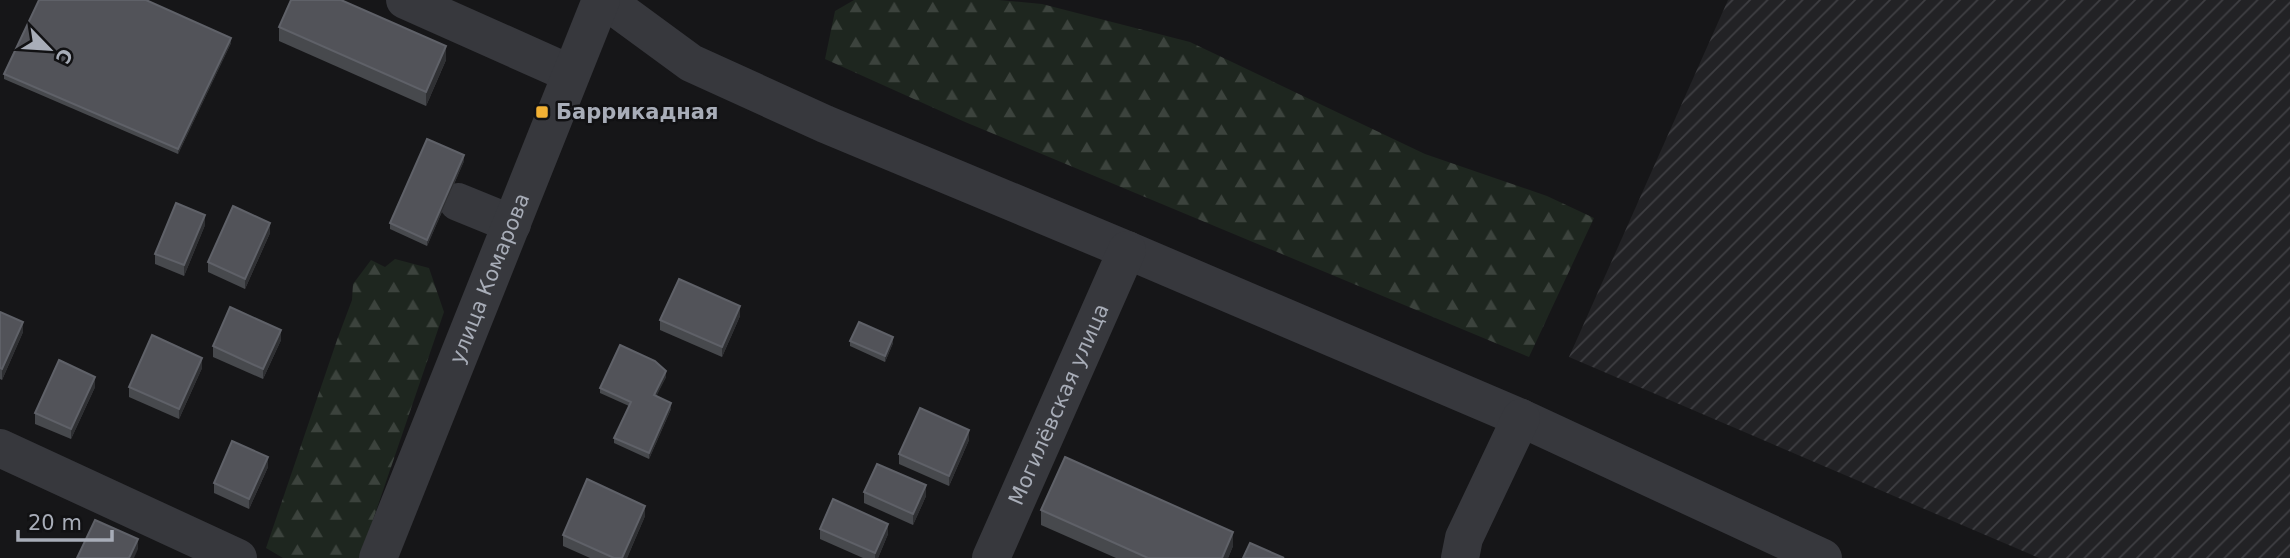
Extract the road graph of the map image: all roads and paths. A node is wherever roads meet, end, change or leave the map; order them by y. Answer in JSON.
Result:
{"nodes":[{"id":1,"x":405,"y":0,"type":"edge"},
{"id":2,"x":603,"y":0,"type":"edge"},
{"id":3,"x":571,"y":74,"type":"junction"},
{"id":4,"x":458,"y":202,"type":"dead end"},
{"id":5,"x":512,"y":224,"type":"junction"},
{"id":6,"x":1127,"y":250,"type":"junction"},
{"id":7,"x":1521,"y":418,"type":"junction"},
{"id":8,"x":13,"y":453,"type":"edge"},
{"id":9,"x":238,"y":558,"type":"edge"},
{"id":10,"x":378,"y":558,"type":"edge"},
{"id":11,"x":991,"y":558,"type":"edge"},
{"id":12,"x":1460,"y":558,"type":"edge"},
{"id":13,"x":1823,"y":558,"type":"edge"}],
"edges":[{"from":1,"to":3,"type":"street"},
{"from":2,"to":3,"type":"street","name":"улица Комарова"},
{"from":2,"to":6,"type":"street"},
{"from":3,"to":5,"type":"street","name":"улица Комарова"},
{"from":4,"to":5,"type":"street"},
{"from":5,"to":10,"type":"street","name":"улица Комарова"},
{"from":6,"to":7,"type":"street"},
{"from":6,"to":11,"type":"street","name":"Могилёвская улица"},
{"from":7,"to":12,"type":"street"},
{"from":7,"to":13,"type":"street"},
{"from":8,"to":9,"type":"street"}]}
